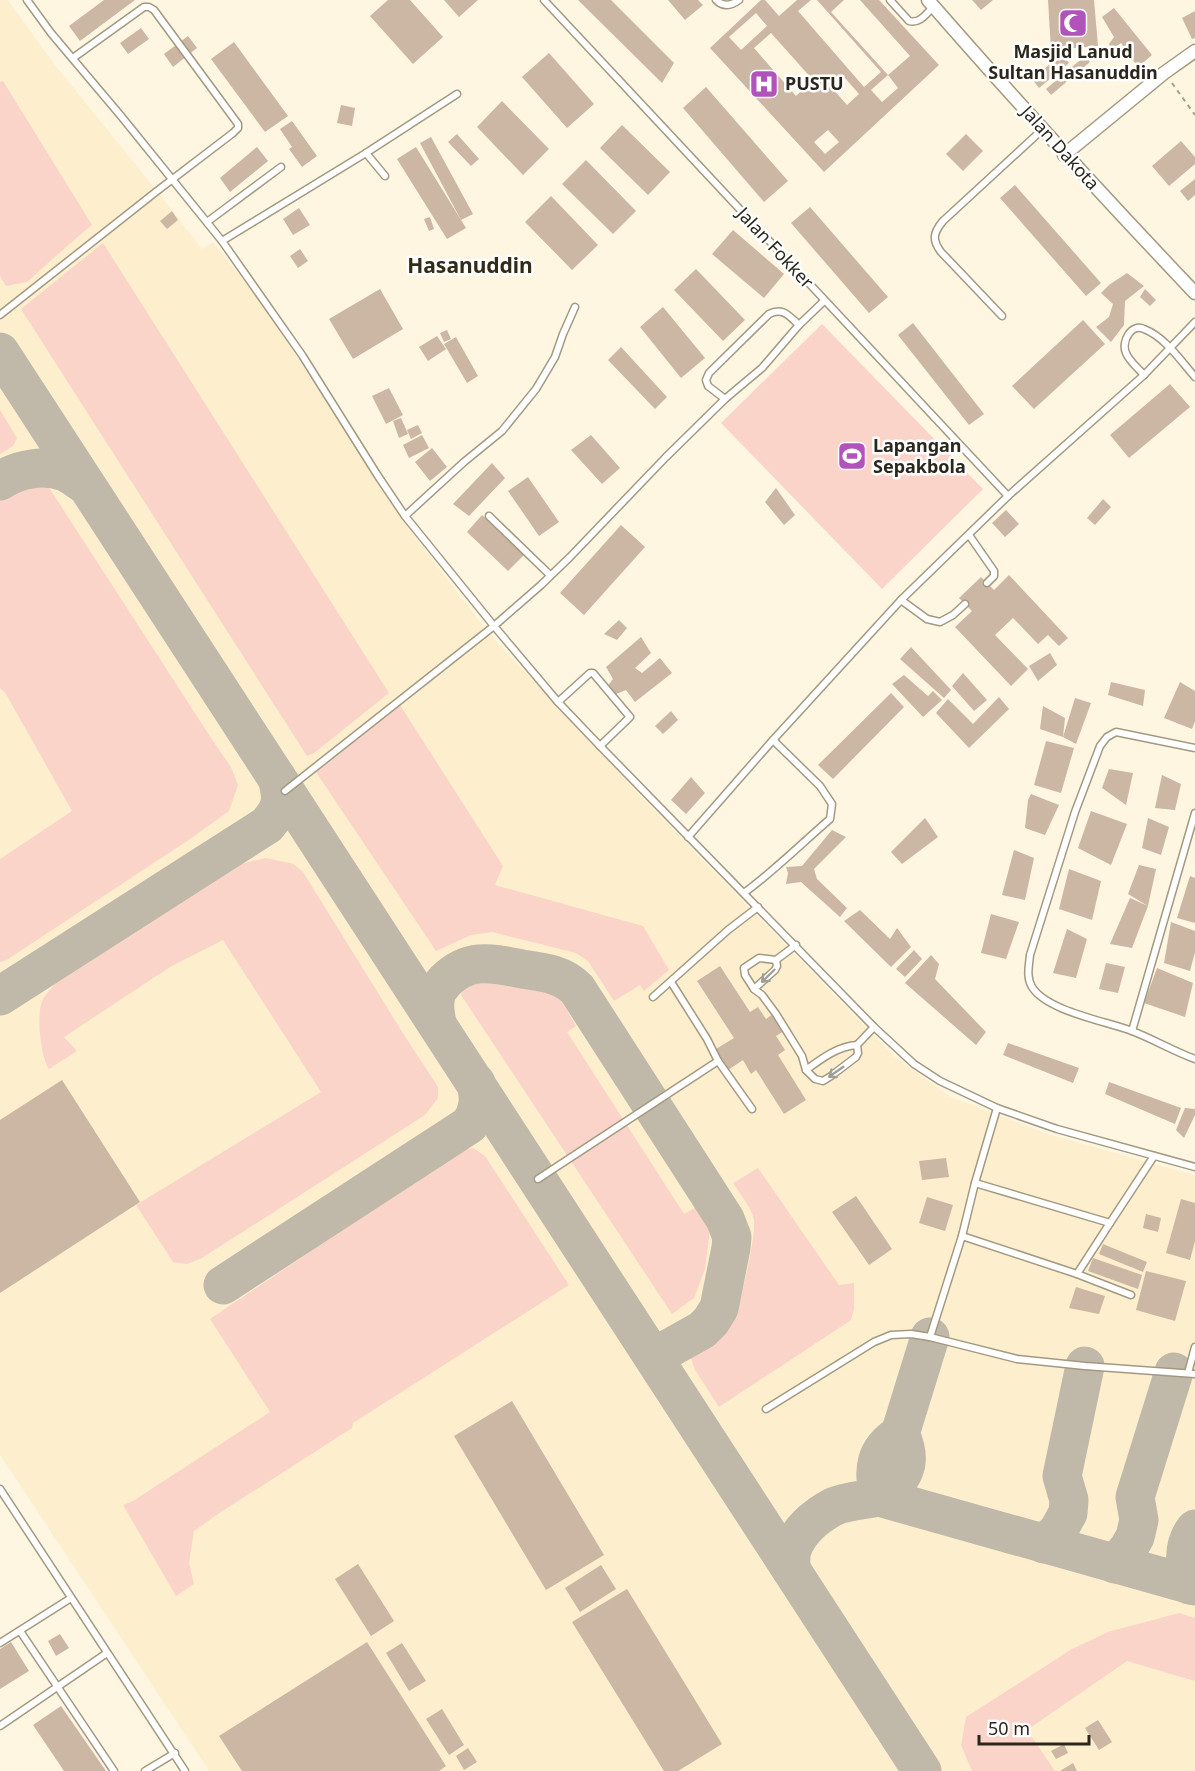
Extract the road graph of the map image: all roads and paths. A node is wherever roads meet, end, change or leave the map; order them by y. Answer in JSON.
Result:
{"nodes":[{"id":1,"x":27,"y":0,"type":"edge"},
{"id":2,"x":544,"y":0,"type":"edge"},
{"id":3,"x":716,"y":0,"type":"edge"},
{"id":4,"x":739,"y":0,"type":"edge"},
{"id":5,"x":890,"y":0,"type":"edge"},
{"id":6,"x":930,"y":3,"type":"edge"},
{"id":7,"x":1195,"y":51,"type":"edge"},
{"id":8,"x":73,"y":58,"type":"junction"},
{"id":9,"x":1164,"y":73,"type":"junction"},
{"id":10,"x":457,"y":94,"type":"dead end"},
{"id":11,"x":1195,"y":115,"type":"edge"},
{"id":12,"x":1044,"y":129,"type":"junction"},
{"id":13,"x":366,"y":153,"type":"junction"},
{"id":14,"x":1064,"y":155,"type":"junction"},
{"id":15,"x":280,"y":167,"type":"dead end"},
{"id":16,"x":385,"y":176,"type":"dead end"},
{"id":17,"x":173,"y":179,"type":"junction"},
{"id":18,"x":207,"y":222,"type":"junction"},
{"id":19,"x":222,"y":241,"type":"junction"},
{"id":20,"x":1195,"y":293,"type":"edge"},
{"id":21,"x":824,"y":301,"type":"junction"},
{"id":22,"x":575,"y":308,"type":"dead end"},
{"id":23,"x":0,"y":315,"type":"edge"},
{"id":24,"x":1002,"y":316,"type":"dead end"},
{"id":25,"x":1195,"y":322,"type":"edge"},
{"id":26,"x":799,"y":325,"type":"junction"},
{"id":27,"x":1170,"y":348,"type":"junction"},
{"id":28,"x":1144,"y":375,"type":"junction"},
{"id":29,"x":1195,"y":377,"type":"edge"},
{"id":30,"x":725,"y":399,"type":"junction"},
{"id":31,"x":1008,"y":496,"type":"junction"},
{"id":32,"x":405,"y":516,"type":"junction"},
{"id":33,"x":489,"y":516,"type":"dead end"},
{"id":34,"x":969,"y":535,"type":"junction"},
{"id":35,"x":550,"y":575,"type":"junction"},
{"id":36,"x":987,"y":583,"type":"dead end"},
{"id":37,"x":901,"y":600,"type":"junction"},
{"id":38,"x":965,"y":604,"type":"dead end"},
{"id":39,"x":494,"y":626,"type":"junction"},
{"id":40,"x":558,"y":702,"type":"junction"},
{"id":41,"x":773,"y":740,"type":"junction"},
{"id":42,"x":600,"y":746,"type":"junction"},
{"id":43,"x":1195,"y":748,"type":"edge"},
{"id":44,"x":285,"y":790,"type":"dead end"},
{"id":45,"x":1195,"y":813,"type":"edge"},
{"id":46,"x":688,"y":837,"type":"junction"},
{"id":47,"x":744,"y":892,"type":"junction"},
{"id":48,"x":758,"y":907,"type":"junction"},
{"id":49,"x":796,"y":945,"type":"junction"},
{"id":50,"x":776,"y":960,"type":"junction"},
{"id":51,"x":671,"y":982,"type":"junction"},
{"id":52,"x":754,"y":989,"type":"junction"},
{"id":53,"x":653,"y":997,"type":"dead end"},
{"id":54,"x":874,"y":1027,"type":"junction"},
{"id":55,"x":1132,"y":1031,"type":"junction"},
{"id":56,"x":857,"y":1046,"type":"junction"},
{"id":57,"x":1195,"y":1059,"type":"edge"},
{"id":58,"x":717,"y":1061,"type":"junction"},
{"id":59,"x":806,"y":1070,"type":"junction"},
{"id":60,"x":997,"y":1108,"type":"junction"},
{"id":61,"x":752,"y":1109,"type":"dead end"},
{"id":62,"x":1154,"y":1156,"type":"junction"},
{"id":63,"x":1195,"y":1167,"type":"edge"},
{"id":64,"x":538,"y":1179,"type":"dead end"},
{"id":65,"x":975,"y":1183,"type":"junction"},
{"id":66,"x":1110,"y":1223,"type":"junction"},
{"id":67,"x":962,"y":1236,"type":"junction"},
{"id":68,"x":1077,"y":1274,"type":"junction"},
{"id":69,"x":1131,"y":1294,"type":"dead end"},
{"id":70,"x":930,"y":1337,"type":"junction"},
{"id":71,"x":1195,"y":1347,"type":"edge"},
{"id":72,"x":1191,"y":1373,"type":"edge"},
{"id":73,"x":766,"y":1409,"type":"dead end"},
{"id":74,"x":0,"y":1489,"type":"edge"},
{"id":75,"x":71,"y":1598,"type":"junction"},
{"id":76,"x":20,"y":1630,"type":"junction"},
{"id":77,"x":0,"y":1644,"type":"edge"},
{"id":78,"x":106,"y":1653,"type":"junction"},
{"id":79,"x":58,"y":1687,"type":"junction"},
{"id":80,"x":0,"y":1726,"type":"edge"},
{"id":81,"x":175,"y":1753,"type":"junction"},
{"id":82,"x":114,"y":1771,"type":"edge"},
{"id":83,"x":145,"y":1771,"type":"edge"},
{"id":84,"x":185,"y":1771,"type":"edge"}],
"edges":[{"from":1,"to":8,"type":"lane"},
{"from":2,"to":21,"type":"lane","name":"Jalan Fokker"},
{"from":3,"to":4,"type":"lane"},
{"from":5,"to":6,"type":"lane"},
{"from":6,"to":12,"type":"street","name":"Jalan Dakota"},
{"from":7,"to":9,"type":"street"},
{"from":8,"to":17,"type":"lane"},
{"from":8,"to":17,"type":"lane"},
{"from":9,"to":11,"type":"path"},
{"from":9,"to":14,"type":"street"},
{"from":10,"to":13,"type":"lane"},
{"from":12,"to":14,"type":"street","name":"Jalan Dakota"},
{"from":12,"to":24,"type":"lane"},
{"from":13,"to":16,"type":"lane"},
{"from":13,"to":19,"type":"lane"},
{"from":14,"to":20,"type":"street","name":"Jalan Dakota"},
{"from":15,"to":18,"type":"lane"},
{"from":17,"to":18,"type":"lane"},
{"from":17,"to":23,"type":"lane"},
{"from":18,"to":19,"type":"lane"},
{"from":19,"to":32,"type":"lane"},
{"from":21,"to":26,"type":"lane"},
{"from":21,"to":31,"type":"lane","name":"Jalan Fokker"},
{"from":22,"to":32,"type":"lane"},
{"from":25,"to":27,"type":"lane"},
{"from":26,"to":30,"type":"lane"},
{"from":26,"to":30,"type":"lane"},
{"from":27,"to":28,"type":"lane"},
{"from":27,"to":28,"type":"lane"},
{"from":27,"to":29,"type":"lane"},
{"from":28,"to":31,"type":"lane"},
{"from":30,"to":35,"type":"lane"},
{"from":31,"to":34,"type":"lane"},
{"from":32,"to":39,"type":"lane"},
{"from":33,"to":35,"type":"lane"},
{"from":34,"to":36,"type":"lane"},
{"from":34,"to":37,"type":"lane"},
{"from":35,"to":39,"type":"lane"},
{"from":37,"to":38,"type":"lane"},
{"from":37,"to":41,"type":"lane"},
{"from":39,"to":40,"type":"lane"},
{"from":39,"to":44,"type":"lane"},
{"from":40,"to":42,"type":"lane"},
{"from":40,"to":42,"type":"lane"},
{"from":41,"to":46,"type":"lane"},
{"from":41,"to":47,"type":"lane"},
{"from":42,"to":46,"type":"lane"},
{"from":43,"to":55,"type":"lane"},
{"from":45,"to":55,"type":"lane"},
{"from":46,"to":47,"type":"lane"},
{"from":47,"to":48,"type":"lane"},
{"from":48,"to":49,"type":"lane"},
{"from":48,"to":51,"type":"lane"},
{"from":49,"to":50,"type":"lane"},
{"from":49,"to":54,"type":"lane"},
{"from":50,"to":52,"type":"lane","one_way":true},
{"from":50,"to":52,"type":"lane"},
{"from":51,"to":53,"type":"lane"},
{"from":51,"to":58,"type":"lane"},
{"from":52,"to":59,"type":"lane"},
{"from":54,"to":56,"type":"lane"},
{"from":54,"to":60,"type":"lane"},
{"from":55,"to":57,"type":"lane"},
{"from":56,"to":59,"type":"lane"},
{"from":56,"to":59,"type":"lane","one_way":true},
{"from":58,"to":61,"type":"lane"},
{"from":58,"to":64,"type":"lane"},
{"from":60,"to":62,"type":"lane"},
{"from":60,"to":65,"type":"lane"},
{"from":62,"to":63,"type":"lane"},
{"from":62,"to":66,"type":"lane"},
{"from":65,"to":66,"type":"lane"},
{"from":65,"to":67,"type":"lane"},
{"from":66,"to":68,"type":"lane"},
{"from":67,"to":68,"type":"lane"},
{"from":67,"to":70,"type":"lane"},
{"from":68,"to":69,"type":"lane"},
{"from":70,"to":72,"type":"lane"},
{"from":70,"to":73,"type":"lane"},
{"from":71,"to":72,"type":"lane"},
{"from":74,"to":75,"type":"lane"},
{"from":75,"to":76,"type":"lane"},
{"from":75,"to":78,"type":"lane"},
{"from":76,"to":77,"type":"lane"},
{"from":76,"to":79,"type":"lane"},
{"from":78,"to":79,"type":"lane"},
{"from":78,"to":81,"type":"lane"},
{"from":79,"to":80,"type":"lane"},
{"from":79,"to":82,"type":"lane"},
{"from":81,"to":83,"type":"lane"},
{"from":81,"to":84,"type":"lane"}]}
